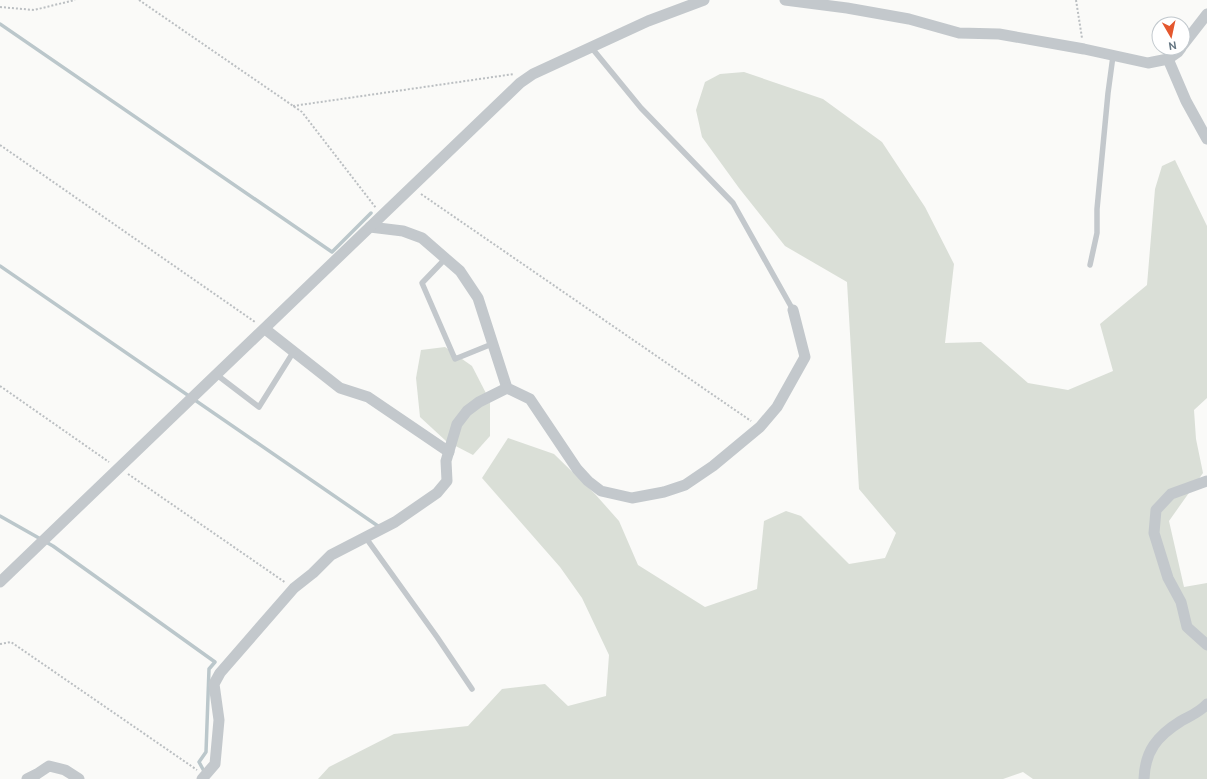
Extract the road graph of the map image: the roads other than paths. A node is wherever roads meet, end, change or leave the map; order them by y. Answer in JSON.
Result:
{"nodes":[{"id":1,"x":699,"y":0,"type":"edge"},
{"id":2,"x":785,"y":0,"type":"edge"},
{"id":3,"x":1207,"y":14,"type":"edge"},
{"id":4,"x":1191,"y":35,"type":"edge"},
{"id":5,"x":590,"y":46,"type":"junction"},
{"id":6,"x":1113,"y":56,"type":"junction"},
{"id":7,"x":1172,"y":56,"type":"edge"},
{"id":8,"x":1168,"y":59,"type":"junction"},
{"id":9,"x":1207,"y":139,"type":"edge"},
{"id":10,"x":370,"y":227,"type":"junction"},
{"id":11,"x":446,"y":258,"type":"junction"},
{"id":12,"x":1090,"y":265,"type":"dead end"},
{"id":13,"x":794,"y":310,"type":"joint"},
{"id":14,"x":265,"y":329,"type":"junction"},
{"id":15,"x":492,"y":344,"type":"junction"},
{"id":16,"x":294,"y":352,"type":"junction"},
{"id":17,"x":216,"y":375,"type":"junction"},
{"id":18,"x":507,"y":388,"type":"junction"},
{"id":19,"x":449,"y":452,"type":"junction"},
{"id":20,"x":1207,"y":481,"type":"edge"},
{"id":21,"x":366,"y":538,"type":"junction"},
{"id":22,"x":0,"y":582,"type":"edge"},
{"id":23,"x":1207,"y":645,"type":"edge"},
{"id":24,"x":472,"y":689,"type":"dead end"},
{"id":25,"x":1207,"y":704,"type":"edge"},
{"id":26,"x":205,"y":776,"type":"edge"},
{"id":27,"x":27,"y":779,"type":"edge"},
{"id":28,"x":79,"y":779,"type":"edge"},
{"id":29,"x":1144,"y":779,"type":"edge"}],
"edges":[{"from":1,"to":5,"type":"street"},
{"from":2,"to":6,"type":"street"},
{"from":3,"to":4,"type":"street"},
{"from":5,"to":10,"type":"street"},
{"from":5,"to":13,"type":"lane"},
{"from":6,"to":8,"type":"street"},
{"from":6,"to":12,"type":"lane"},
{"from":7,"to":8,"type":"street"},
{"from":8,"to":9,"type":"street"},
{"from":10,"to":11,"type":"street"},
{"from":10,"to":14,"type":"street"},
{"from":11,"to":15,"type":"street"},
{"from":11,"to":15,"type":"lane"},
{"from":13,"to":18,"type":"street"},
{"from":14,"to":16,"type":"street"},
{"from":14,"to":17,"type":"street"},
{"from":15,"to":18,"type":"street"},
{"from":16,"to":17,"type":"lane"},
{"from":16,"to":19,"type":"street"},
{"from":17,"to":22,"type":"street"},
{"from":18,"to":19,"type":"street"},
{"from":19,"to":21,"type":"street"},
{"from":20,"to":23,"type":"street"},
{"from":21,"to":24,"type":"lane"},
{"from":21,"to":26,"type":"street"},
{"from":25,"to":29,"type":"street"},
{"from":27,"to":28,"type":"street"}]}
